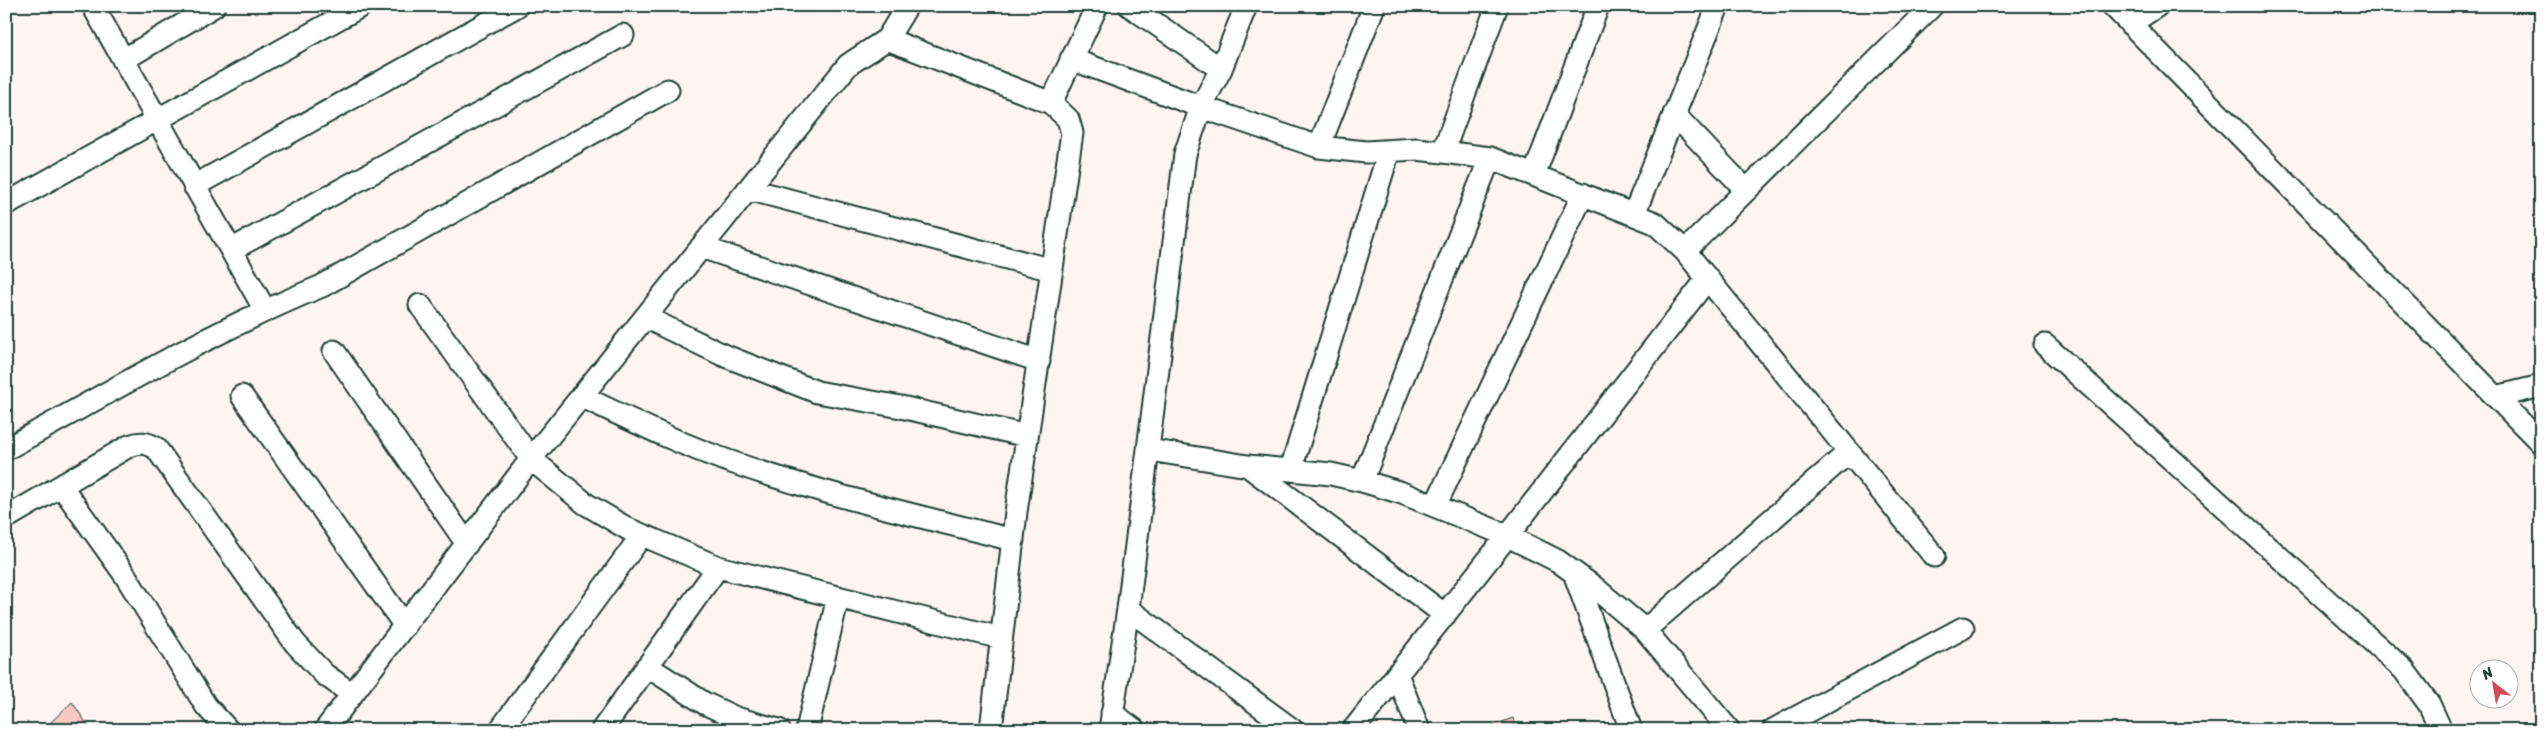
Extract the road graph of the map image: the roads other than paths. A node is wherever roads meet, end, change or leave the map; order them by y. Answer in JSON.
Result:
{"nodes":[{"id":1,"x":93,"y":6,"type":"edge"},
{"id":2,"x":214,"y":6,"type":"edge"},
{"id":3,"x":361,"y":6,"type":"edge"},
{"id":4,"x":517,"y":6,"type":"edge"},
{"id":5,"x":907,"y":6,"type":"edge"},
{"id":6,"x":1097,"y":6,"type":"edge"},
{"id":7,"x":1130,"y":6,"type":"edge"},
{"id":8,"x":1246,"y":6,"type":"edge"},
{"id":9,"x":1374,"y":6,"type":"edge"},
{"id":10,"x":1497,"y":6,"type":"edge"},
{"id":11,"x":1598,"y":6,"type":"edge"},
{"id":12,"x":1718,"y":6,"type":"edge"},
{"id":13,"x":2113,"y":6,"type":"edge"},
{"id":14,"x":2157,"y":6,"type":"edge"},
{"id":15,"x":1924,"y":9,"type":"edge"},
{"id":16,"x":2130,"y":24,"type":"junction"},
{"id":17,"x":623,"y":35,"type":"dead end"},
{"id":18,"x":887,"y":39,"type":"junction"},
{"id":19,"x":1071,"y":58,"type":"junction"},
{"id":20,"x":123,"y":60,"type":"junction"},
{"id":21,"x":1222,"y":69,"type":"junction"},
{"id":22,"x":668,"y":90,"type":"dead end"},
{"id":23,"x":1051,"y":103,"type":"junction"},
{"id":24,"x":1201,"y":107,"type":"junction"},
{"id":25,"x":1674,"y":114,"type":"junction"},
{"id":26,"x":157,"y":119,"type":"junction"},
{"id":27,"x":1319,"y":147,"type":"junction"},
{"id":28,"x":1389,"y":151,"type":"junction"},
{"id":29,"x":1443,"y":152,"type":"junction"},
{"id":30,"x":1490,"y":158,"type":"junction"},
{"id":31,"x":1534,"y":175,"type":"junction"},
{"id":32,"x":194,"y":186,"type":"junction"},
{"id":33,"x":748,"y":189,"type":"junction"},
{"id":34,"x":1746,"y":190,"type":"junction"},
{"id":35,"x":1583,"y":194,"type":"junction"},
{"id":36,"x":6,"y":204,"type":"edge"},
{"id":37,"x":1634,"y":214,"type":"junction"},
{"id":38,"x":701,"y":247,"type":"junction"},
{"id":39,"x":231,"y":250,"type":"junction"},
{"id":40,"x":1685,"y":251,"type":"junction"},
{"id":41,"x":1052,"y":270,"type":"junction"},
{"id":42,"x":1708,"y":278,"type":"junction"},
{"id":43,"x":420,"y":305,"type":"dead end"},
{"id":44,"x":264,"y":310,"type":"junction"},
{"id":45,"x":645,"y":317,"type":"junction"},
{"id":46,"x":2045,"y":345,"type":"dead end"},
{"id":47,"x":334,"y":351,"type":"dead end"},
{"id":48,"x":1039,"y":361,"type":"junction"},
{"id":49,"x":2541,"y":386,"type":"edge"},
{"id":50,"x":242,"y":396,"type":"dead end"},
{"id":51,"x":581,"y":396,"type":"junction"},
{"id":52,"x":2496,"y":397,"type":"junction"},
{"id":53,"x":1027,"y":436,"type":"junction"},
{"id":54,"x":2541,"y":443,"type":"edge"},
{"id":55,"x":6,"y":449,"type":"edge"},
{"id":56,"x":1149,"y":450,"type":"junction"},
{"id":57,"x":1849,"y":452,"type":"junction"},
{"id":58,"x":532,"y":459,"type":"junction"},
{"id":59,"x":1248,"y":466,"type":"junction"},
{"id":60,"x":1291,"y":469,"type":"junction"},
{"id":61,"x":1362,"y":481,"type":"junction"},
{"id":62,"x":62,"y":487,"type":"junction"},
{"id":63,"x":1435,"y":506,"type":"junction"},
{"id":64,"x":6,"y":518,"type":"edge"},
{"id":65,"x":642,"y":535,"type":"junction"},
{"id":66,"x":1506,"y":535,"type":"junction"},
{"id":67,"x":1012,"y":540,"type":"junction"},
{"id":68,"x":466,"y":544,"type":"junction"},
{"id":69,"x":1934,"y":556,"type":"dead end"},
{"id":70,"x":718,"y":567,"type":"junction"},
{"id":71,"x":1574,"y":573,"type":"junction"},
{"id":72,"x":838,"y":597,"type":"junction"},
{"id":73,"x":1128,"y":609,"type":"junction"},
{"id":74,"x":1445,"y":615,"type":"junction"},
{"id":75,"x":405,"y":626,"type":"junction"},
{"id":76,"x":1963,"y":628,"type":"dead end"},
{"id":77,"x":1645,"y":630,"type":"junction"},
{"id":78,"x":1001,"y":638,"type":"junction"},
{"id":79,"x":647,"y":666,"type":"junction"},
{"id":80,"x":1398,"y":674,"type":"junction"},
{"id":81,"x":352,"y":694,"type":"junction"},
{"id":82,"x":1111,"y":722,"type":"edge"},
{"id":83,"x":228,"y":730,"type":"edge"},
{"id":84,"x":325,"y":730,"type":"edge"},
{"id":85,"x":500,"y":730,"type":"edge"},
{"id":86,"x":602,"y":730,"type":"edge"},
{"id":87,"x":779,"y":730,"type":"edge"},
{"id":88,"x":807,"y":730,"type":"edge"},
{"id":89,"x":991,"y":730,"type":"edge"},
{"id":90,"x":1135,"y":730,"type":"edge"},
{"id":91,"x":1293,"y":730,"type":"edge"},
{"id":92,"x":1354,"y":730,"type":"edge"},
{"id":93,"x":1419,"y":730,"type":"edge"},
{"id":94,"x":1631,"y":730,"type":"edge"},
{"id":95,"x":1729,"y":730,"type":"edge"},
{"id":96,"x":1773,"y":730,"type":"edge"},
{"id":97,"x":2442,"y":730,"type":"edge"}],
"edges":[{"from":1,"to":20,"type":"street"},
{"from":2,"to":20,"type":"street"},
{"from":3,"to":26,"type":"street"},
{"from":4,"to":32,"type":"street"},
{"from":5,"to":18,"type":"street"},
{"from":6,"to":19,"type":"street"},
{"from":7,"to":21,"type":"street"},
{"from":8,"to":21,"type":"street"},
{"from":9,"to":27,"type":"street"},
{"from":10,"to":29,"type":"street"},
{"from":11,"to":31,"type":"street"},
{"from":12,"to":25,"type":"street"},
{"from":13,"to":16,"type":"street"},
{"from":14,"to":16,"type":"street"},
{"from":15,"to":34,"type":"street"},
{"from":16,"to":52,"type":"street"},
{"from":17,"to":39,"type":"street"},
{"from":18,"to":23,"type":"street"},
{"from":18,"to":33,"type":"street"},
{"from":19,"to":23,"type":"street"},
{"from":19,"to":24,"type":"street"},
{"from":20,"to":26,"type":"street"},
{"from":21,"to":24,"type":"street"},
{"from":22,"to":44,"type":"street"},
{"from":23,"to":41,"type":"street"},
{"from":24,"to":27,"type":"street"},
{"from":24,"to":56,"type":"street"},
{"from":25,"to":34,"type":"street"},
{"from":25,"to":37,"type":"street"},
{"from":26,"to":32,"type":"street"},
{"from":26,"to":36,"type":"street"},
{"from":27,"to":28,"type":"street"},
{"from":28,"to":29,"type":"street"},
{"from":28,"to":60,"type":"street"},
{"from":29,"to":30,"type":"street"},
{"from":30,"to":31,"type":"street"},
{"from":30,"to":61,"type":"street"},
{"from":31,"to":35,"type":"street"},
{"from":32,"to":39,"type":"street"},
{"from":33,"to":38,"type":"street"},
{"from":33,"to":41,"type":"street"},
{"from":34,"to":40,"type":"street"},
{"from":35,"to":37,"type":"street"},
{"from":35,"to":63,"type":"street"},
{"from":37,"to":40,"type":"street"},
{"from":38,"to":45,"type":"street"},
{"from":38,"to":48,"type":"street"},
{"from":39,"to":44,"type":"street"},
{"from":40,"to":42,"type":"street"},
{"from":41,"to":48,"type":"street"},
{"from":42,"to":57,"type":"street"},
{"from":42,"to":66,"type":"street"},
{"from":43,"to":58,"type":"street"},
{"from":44,"to":55,"type":"street"},
{"from":45,"to":51,"type":"street"},
{"from":45,"to":53,"type":"street"},
{"from":46,"to":97,"type":"street"},
{"from":47,"to":68,"type":"street"},
{"from":48,"to":53,"type":"street"},
{"from":49,"to":52,"type":"street"},
{"from":50,"to":75,"type":"street"},
{"from":51,"to":58,"type":"street"},
{"from":51,"to":67,"type":"street"},
{"from":52,"to":54,"type":"street"},
{"from":53,"to":67,"type":"street"},
{"from":56,"to":59,"type":"street"},
{"from":56,"to":73,"type":"street"},
{"from":57,"to":69,"type":"street"},
{"from":57,"to":77,"type":"street"},
{"from":58,"to":65,"type":"street"},
{"from":58,"to":68,"type":"street"},
{"from":59,"to":60,"type":"street"},
{"from":59,"to":74,"type":"street"},
{"from":60,"to":61,"type":"street"},
{"from":61,"to":63,"type":"street"},
{"from":62,"to":64,"type":"street"},
{"from":62,"to":81,"type":"street"},
{"from":62,"to":83,"type":"street"},
{"from":63,"to":66,"type":"street"},
{"from":65,"to":70,"type":"street"},
{"from":65,"to":85,"type":"street"},
{"from":66,"to":71,"type":"street"},
{"from":66,"to":74,"type":"street"},
{"from":67,"to":78,"type":"street"},
{"from":68,"to":75,"type":"street"},
{"from":70,"to":72,"type":"street"},
{"from":70,"to":79,"type":"street"},
{"from":71,"to":77,"type":"street"},
{"from":71,"to":94,"type":"street"},
{"from":72,"to":78,"type":"street"},
{"from":72,"to":88,"type":"street"},
{"from":73,"to":82,"type":"street"},
{"from":73,"to":91,"type":"street"},
{"from":74,"to":80,"type":"street"},
{"from":75,"to":81,"type":"street"},
{"from":76,"to":96,"type":"street"},
{"from":77,"to":95,"type":"street"},
{"from":78,"to":89,"type":"street"},
{"from":79,"to":86,"type":"street"},
{"from":79,"to":87,"type":"street"},
{"from":80,"to":92,"type":"street"},
{"from":80,"to":93,"type":"street"},
{"from":81,"to":84,"type":"street"},
{"from":82,"to":90,"type":"street"}]}
